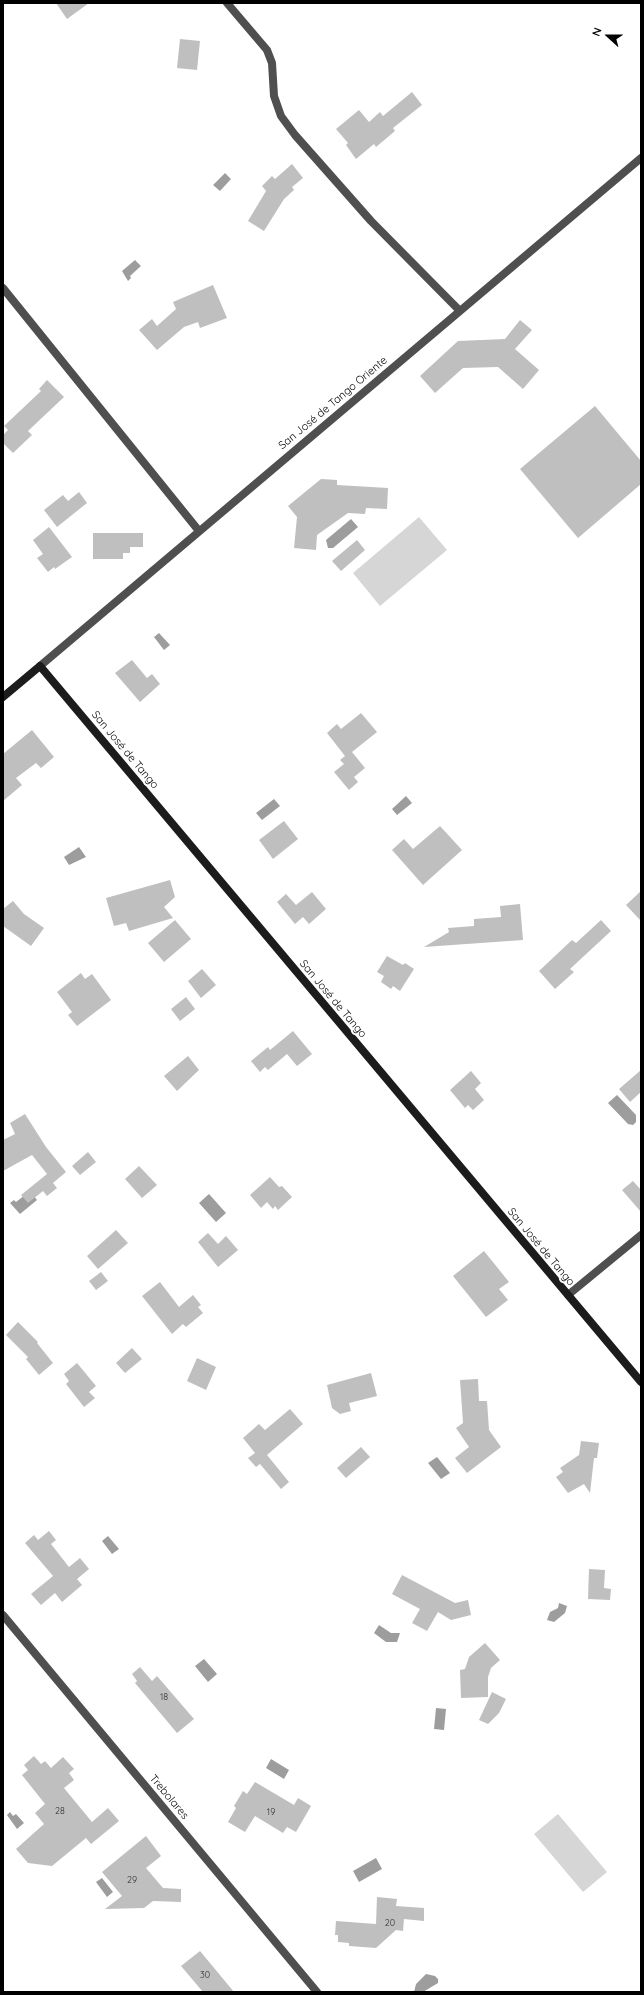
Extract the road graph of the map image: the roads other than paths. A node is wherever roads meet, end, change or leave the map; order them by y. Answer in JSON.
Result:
{"nodes":[{"id":1,"x":227,"y":3,"type":"edge"},
{"id":2,"x":641,"y":158,"type":"edge"},
{"id":3,"x":3,"y":288,"type":"edge"},
{"id":4,"x":460,"y":311,"type":"junction"},
{"id":5,"x":200,"y":531,"type":"junction"},
{"id":6,"x":40,"y":666,"type":"junction"},
{"id":7,"x":3,"y":697,"type":"edge"},
{"id":8,"x":641,"y":1235,"type":"edge"},
{"id":9,"x":568,"y":1295,"type":"junction"},
{"id":10,"x":641,"y":1382,"type":"edge"},
{"id":11,"x":3,"y":1615,"type":"edge"},
{"id":12,"x":317,"y":1992,"type":"edge"}],
"edges":[{"from":1,"to":4,"type":"street"},
{"from":2,"to":4,"type":"street","name":"San José de Tango Oriente"},
{"from":3,"to":5,"type":"street"},
{"from":4,"to":5,"type":"street","name":"San José de Tango Oriente"},
{"from":5,"to":6,"type":"street","name":"San José de Tango Oriente"},
{"from":6,"to":7,"type":"street"},
{"from":6,"to":9,"type":"street","name":"San José de Tango"},
{"from":8,"to":9,"type":"street"},
{"from":9,"to":10,"type":"street","name":"San José de Tango"},
{"from":11,"to":12,"type":"street","name":"Trebolares"}]}
